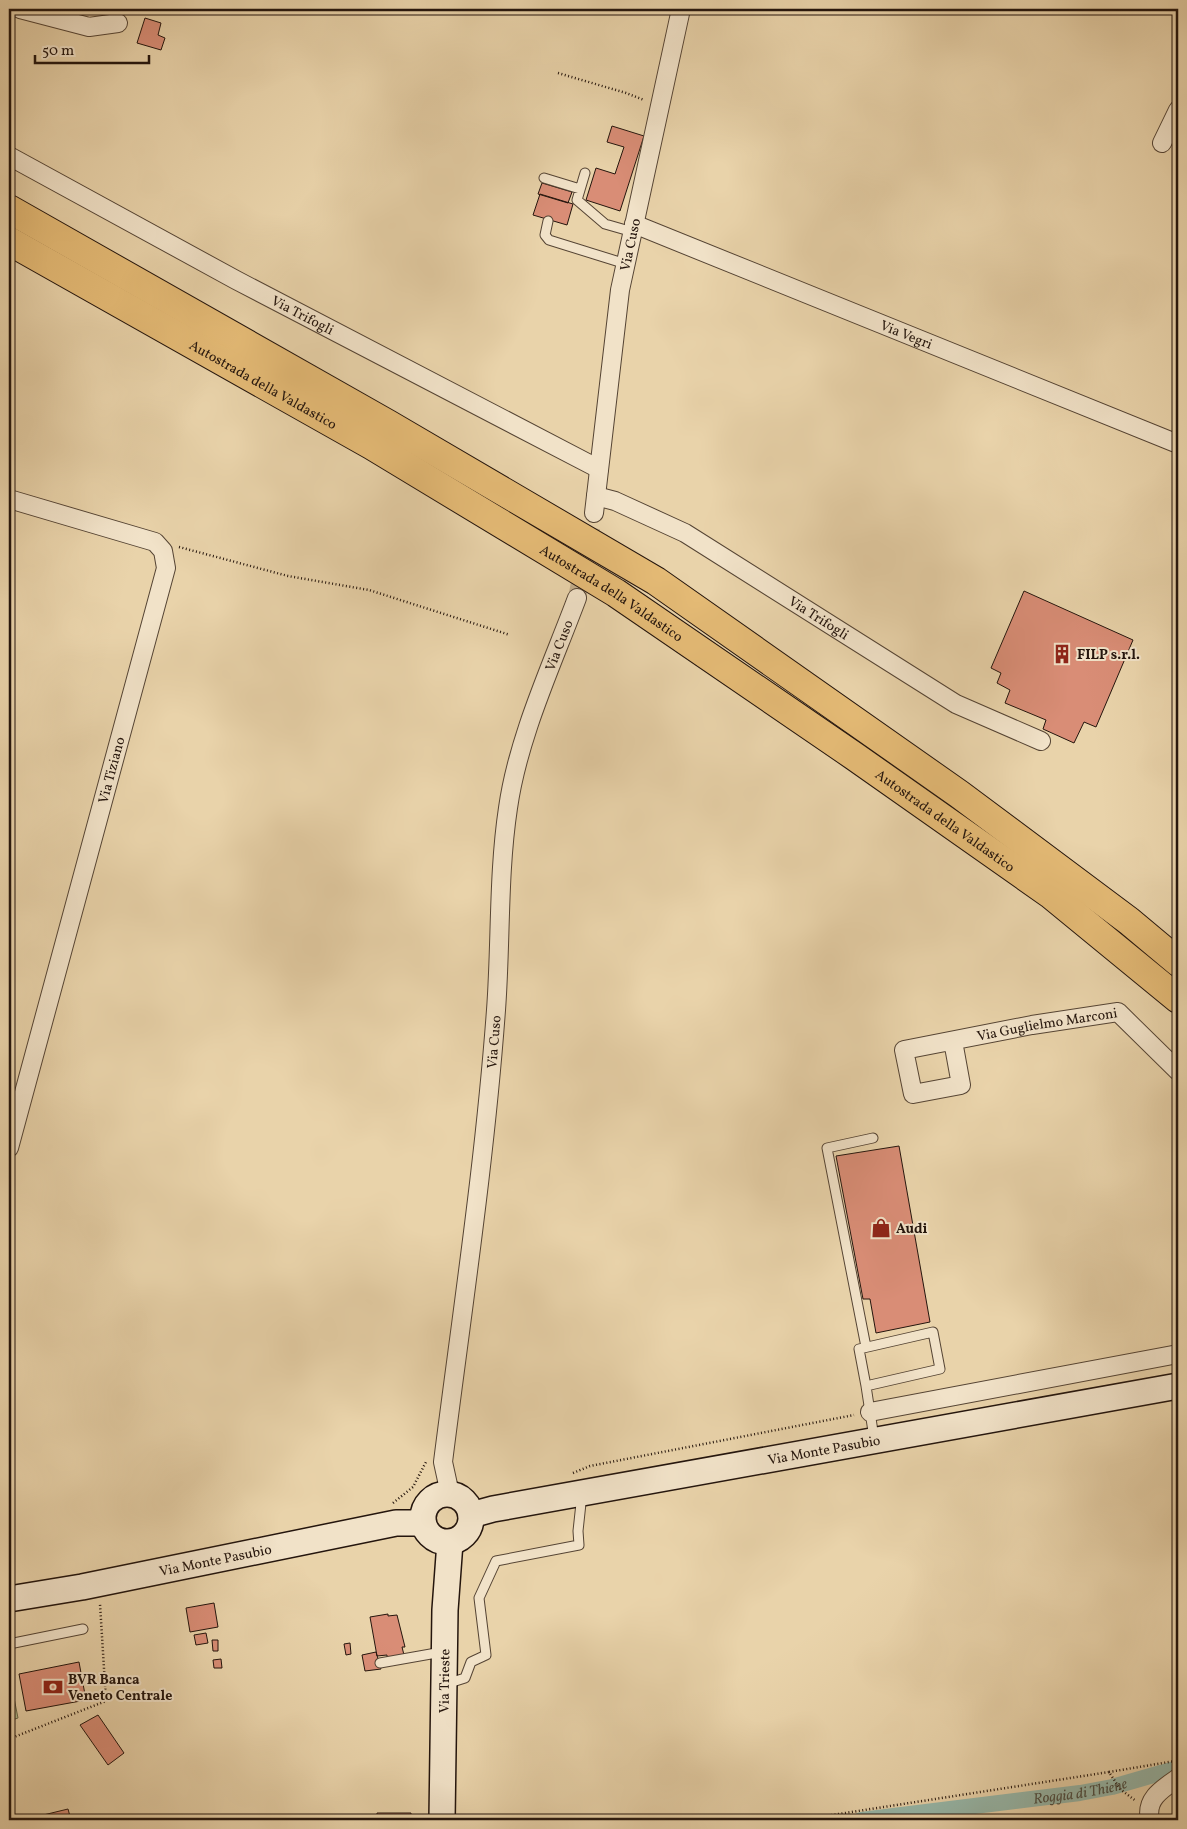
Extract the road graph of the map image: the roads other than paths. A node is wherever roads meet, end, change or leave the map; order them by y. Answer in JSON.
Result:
{"nodes":[{"id":1,"x":20,"y":9,"type":"edge"},
{"id":2,"x":681,"y":9,"type":"edge"},
{"id":3,"x":118,"y":23,"type":"dead end"},
{"id":4,"x":1178,"y":110,"type":"edge"},
{"id":5,"x":1162,"y":143,"type":"dead end"},
{"id":6,"x":9,"y":156,"type":"edge"},
{"id":7,"x":585,"y":173,"type":"dead end"},
{"id":8,"x":544,"y":178,"type":"dead end"},
{"id":9,"x":580,"y":189,"type":"junction"},
{"id":10,"x":9,"y":209,"type":"edge"},
{"id":11,"x":548,"y":221,"type":"dead end"},
{"id":12,"x":634,"y":228,"type":"junction"},
{"id":13,"x":9,"y":240,"type":"edge"},
{"id":14,"x":626,"y":264,"type":"junction"},
{"id":15,"x":1178,"y":444,"type":"edge"},
{"id":16,"x":598,"y":469,"type":"junction"},
{"id":17,"x":9,"y":499,"type":"edge"},
{"id":18,"x":595,"y":504,"type":"joint"},
{"id":19,"x":577,"y":598,"type":"tunnel mouth"},
{"id":20,"x":1041,"y":741,"type":"dead end"},
{"id":21,"x":1058,"y":885,"type":"junction"},
{"id":22,"x":1178,"y":962,"type":"edge"},
{"id":23,"x":1178,"y":999,"type":"edge"},
{"id":24,"x":953,"y":1041,"type":"dead end"},
{"id":25,"x":1178,"y":1071,"type":"edge"},
{"id":26,"x":872,"y":1138,"type":"dead end"},
{"id":27,"x":9,"y":1148,"type":"edge"},
{"id":28,"x":866,"y":1347,"type":"junction"},
{"id":29,"x":1178,"y":1354,"type":"edge"},
{"id":30,"x":866,"y":1386,"type":"junction"},
{"id":31,"x":1178,"y":1386,"type":"edge"},
{"id":32,"x":870,"y":1412,"type":"junction"},
{"id":33,"x":875,"y":1441,"type":"junction"},
{"id":34,"x":573,"y":1485,"type":"junction"},
{"id":35,"x":450,"y":1494,"type":"junction"},
{"id":36,"x":471,"y":1515,"type":"junction"},
{"id":37,"x":423,"y":1523,"type":"junction"},
{"id":38,"x":450,"y":1542,"type":"junction"},
{"id":39,"x":9,"y":1599,"type":"edge"},
{"id":40,"x":83,"y":1629,"type":"dead end"},
{"id":41,"x":9,"y":1644,"type":"edge"},
{"id":42,"x":445,"y":1652,"type":"junction"},
{"id":43,"x":380,"y":1663,"type":"dead end"},
{"id":44,"x":444,"y":1684,"type":"junction"},
{"id":45,"x":1178,"y":1778,"type":"edge"},
{"id":46,"x":1149,"y":1815,"type":"edge"},
{"id":47,"x":442,"y":1820,"type":"edge"}],
"edges":[{"from":1,"to":3,"type":"street"},
{"from":2,"to":12,"type":"street","name":"Via Cuso"},
{"from":4,"to":5,"type":"street"},
{"from":6,"to":16,"type":"street","name":"Via Trifogli"},
{"from":7,"to":9,"type":"lane"},
{"from":8,"to":9,"type":"lane"},
{"from":9,"to":12,"type":"lane"},
{"from":10,"to":21,"type":"highway","name":"Autostrada della Valdastico"},
{"from":11,"to":14,"type":"lane"},
{"from":12,"to":14,"type":"street","name":"Via Cuso"},
{"from":12,"to":15,"type":"street","name":"Via Vegri"},
{"from":13,"to":21,"type":"highway","name":"Autostrada della Valdastico"},
{"from":14,"to":16,"type":"street","name":"Via Cuso"},
{"from":16,"to":18,"type":"street","name":"Via Cuso"},
{"from":17,"to":27,"type":"street","name":"Via Tiziano"},
{"from":18,"to":20,"type":"street","name":"Via Trifogli"},
{"from":19,"to":35,"type":"street","name":"Via Cuso"},
{"from":21,"to":22,"type":"highway","name":"Autostrada della Valdastico"},
{"from":21,"to":23,"type":"highway","name":"Autostrada della Valdastico"},
{"from":24,"to":25,"type":"street","name":"Via Guglielmo Marconi"},
{"from":26,"to":28,"type":"lane"},
{"from":28,"to":30,"type":"lane"},
{"from":28,"to":30,"type":"lane"},
{"from":29,"to":32,"type":"street"},
{"from":30,"to":32,"type":"lane"},
{"from":31,"to":33,"type":"main road","name":"Via Monte Pasubio"},
{"from":32,"to":33,"type":"lane"},
{"from":33,"to":34,"type":"main road","name":"Via Monte Pasubio"},
{"from":34,"to":36,"type":"main road","name":"Via Monte Pasubio"},
{"from":34,"to":44,"type":"lane"},
{"from":35,"to":36,"type":"main road"},
{"from":35,"to":37,"type":"main road"},
{"from":36,"to":38,"type":"main road"},
{"from":37,"to":38,"type":"main road"},
{"from":37,"to":39,"type":"main road","name":"Via Monte Pasubio"},
{"from":38,"to":42,"type":"main road","name":"Via Trieste"},
{"from":40,"to":41,"type":"lane"},
{"from":42,"to":43,"type":"lane"},
{"from":42,"to":44,"type":"main road","name":"Via Trieste"},
{"from":44,"to":47,"type":"main road","name":"Via Trieste"},
{"from":45,"to":46,"type":"street"}]}
